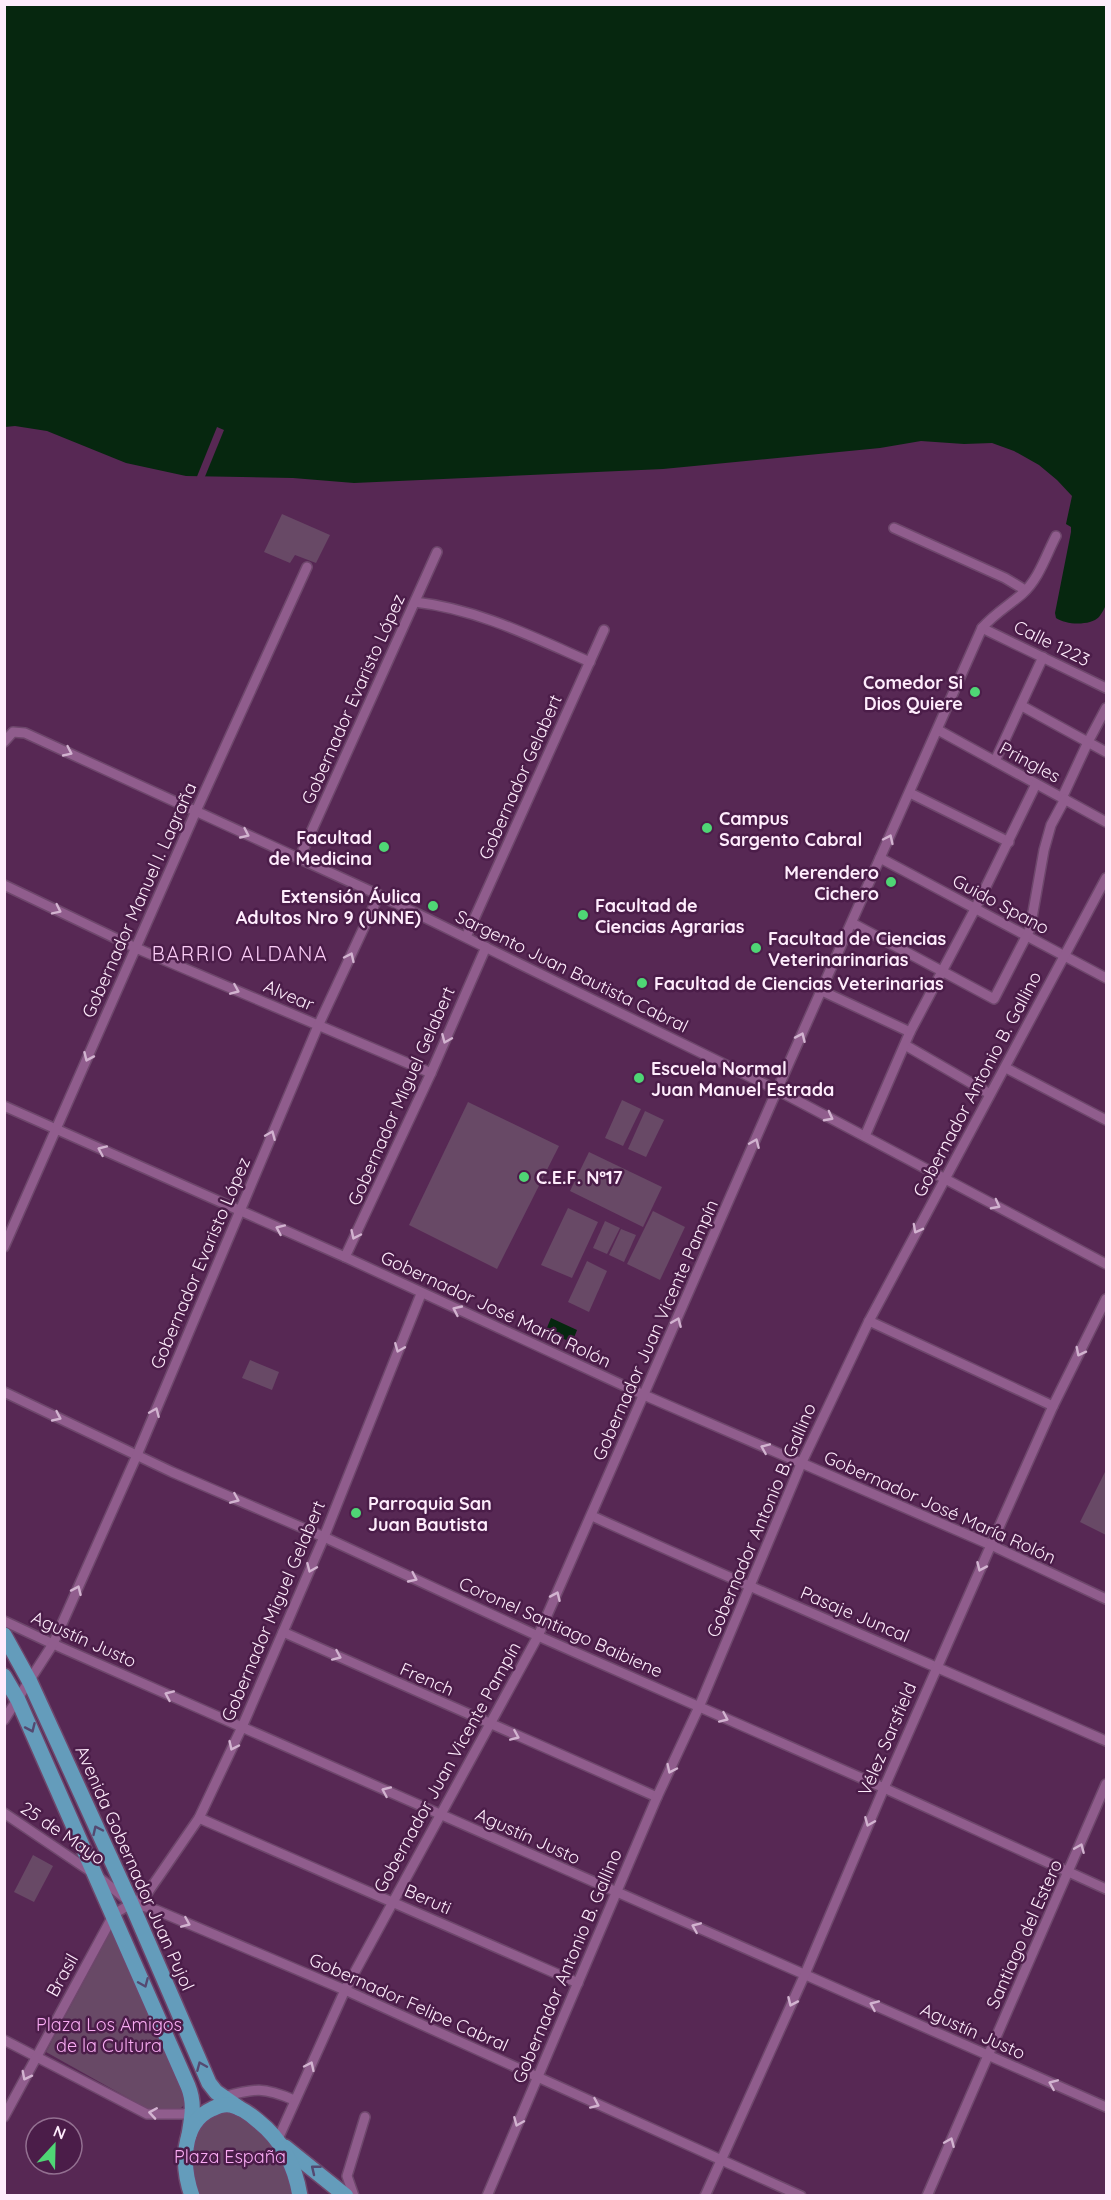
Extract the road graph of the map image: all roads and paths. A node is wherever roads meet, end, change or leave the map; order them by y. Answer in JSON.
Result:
{"nodes":[{"id":1,"x":894,"y":528,"type":"dead end"},
{"id":2,"x":1056,"y":536,"type":"dead end"},
{"id":3,"x":437,"y":552,"type":"dead end"},
{"id":4,"x":307,"y":567,"type":"dead end"},
{"id":5,"x":1025,"y":591,"type":"junction"},
{"id":6,"x":415,"y":602,"type":"junction"},
{"id":7,"x":982,"y":628,"type":"junction"},
{"id":8,"x":604,"y":630,"type":"dead end"},
{"id":9,"x":1043,"y":657,"type":"junction"},
{"id":10,"x":590,"y":662,"type":"junction"},
{"id":11,"x":1107,"y":688,"type":"edge"},
{"id":12,"x":1022,"y":706,"type":"junction"},
{"id":13,"x":1107,"y":708,"type":"edge"},
{"id":14,"x":938,"y":730,"type":"junction"},
{"id":15,"x":4,"y":742,"type":"edge"},
{"id":16,"x":1088,"y":742,"type":"junction"},
{"id":17,"x":1107,"y":752,"type":"edge"},
{"id":18,"x":995,"y":761,"type":"junction"},
{"id":19,"x":1036,"y":784,"type":"junction"},
{"id":20,"x":910,"y":793,"type":"junction"},
{"id":21,"x":1063,"y":798,"type":"junction"},
{"id":22,"x":196,"y":811,"type":"junction"},
{"id":23,"x":1107,"y":822,"type":"edge"},
{"id":24,"x":1009,"y":842,"type":"junction"},
{"id":25,"x":880,"y":858,"type":"junction"},
{"id":26,"x":299,"y":859,"type":"junction"},
{"id":27,"x":1107,"y":878,"type":"edge"},
{"id":28,"x":4,"y":885,"type":"edge"},
{"id":29,"x":378,"y":895,"type":"junction"},
{"id":30,"x":975,"y":909,"type":"junction"},
{"id":31,"x":852,"y":923,"type":"junction"},
{"id":32,"x":1027,"y":936,"type":"junction"},
{"id":33,"x":466,"y":937,"type":"junction"},
{"id":34,"x":486,"y":947,"type":"junction"},
{"id":35,"x":136,"y":948,"type":"junction"},
{"id":36,"x":1064,"y":957,"type":"junction"},
{"id":37,"x":943,"y":972,"type":"junction"},
{"id":38,"x":1107,"y":978,"type":"edge"},
{"id":39,"x":822,"y":991,"type":"junction"},
{"id":40,"x":318,"y":1026,"type":"junction"},
{"id":41,"x":910,"y":1032,"type":"junction"},
{"id":42,"x":905,"y":1046,"type":"junction"},
{"id":43,"x":1005,"y":1068,"type":"junction"},
{"id":44,"x":431,"y":1073,"type":"junction"},
{"id":45,"x":777,"y":1090,"type":"junction"},
{"id":46,"x":990,"y":1094,"type":"junction"},
{"id":47,"x":4,"y":1106,"type":"edge"},
{"id":48,"x":1107,"y":1120,"type":"edge"},
{"id":49,"x":56,"y":1129,"type":"junction"},
{"id":50,"x":865,"y":1136,"type":"junction"},
{"id":51,"x":945,"y":1178,"type":"junction"},
{"id":52,"x":239,"y":1211,"type":"junction"},
{"id":53,"x":4,"y":1247,"type":"edge"},
{"id":54,"x":345,"y":1257,"type":"junction"},
{"id":55,"x":1107,"y":1264,"type":"edge"},
{"id":56,"x":421,"y":1294,"type":"junction"},
{"id":57,"x":1107,"y":1299,"type":"edge"},
{"id":58,"x":869,"y":1321,"type":"junction"},
{"id":59,"x":4,"y":1392,"type":"edge"},
{"id":60,"x":644,"y":1395,"type":"junction"},
{"id":61,"x":1053,"y":1406,"type":"junction"},
{"id":62,"x":137,"y":1455,"type":"junction"},
{"id":63,"x":801,"y":1464,"type":"junction"},
{"id":64,"x":592,"y":1516,"type":"junction"},
{"id":65,"x":324,"y":1537,"type":"junction"},
{"id":66,"x":990,"y":1545,"type":"junction"},
{"id":67,"x":750,"y":1588,"type":"junction"},
{"id":68,"x":1107,"y":1599,"type":"edge"},
{"id":69,"x":4,"y":1620,"type":"edge"},
{"id":70,"x":283,"y":1632,"type":"junction"},
{"id":71,"x":4,"y":1635,"type":"edge"},
{"id":72,"x":538,"y":1636,"type":"junction"},
{"id":73,"x":53,"y":1644,"type":"junction"},
{"id":74,"x":936,"y":1666,"type":"junction"},
{"id":75,"x":4,"y":1676,"type":"edge"},
{"id":76,"x":30,"y":1682,"type":"junction"},
{"id":77,"x":18,"y":1700,"type":"junction"},
{"id":78,"x":699,"y":1707,"type":"junction"},
{"id":79,"x":4,"y":1720,"type":"edge"},
{"id":80,"x":490,"y":1725,"type":"junction"},
{"id":81,"x":242,"y":1727,"type":"junction"},
{"id":82,"x":1107,"y":1742,"type":"edge"},
{"id":83,"x":1107,"y":1784,"type":"edge"},
{"id":84,"x":884,"y":1788,"type":"junction"},
{"id":85,"x":657,"y":1797,"type":"junction"},
{"id":86,"x":4,"y":1813,"type":"edge"},
{"id":87,"x":440,"y":1815,"type":"junction"},
{"id":88,"x":199,"y":1818,"type":"junction"},
{"id":89,"x":1069,"y":1873,"type":"junction"},
{"id":90,"x":96,"y":1875,"type":"junction"},
{"id":91,"x":1107,"y":1889,"type":"edge"},
{"id":92,"x":617,"y":1893,"type":"junction"},
{"id":93,"x":392,"y":1901,"type":"junction"},
{"id":94,"x":131,"y":1903,"type":"junction"},
{"id":95,"x":114,"y":1914,"type":"junction"},
{"id":96,"x":805,"y":1974,"type":"junction"},
{"id":97,"x":578,"y":1983,"type":"junction"},
{"id":98,"x":345,"y":1990,"type":"junction"},
{"id":99,"x":4,"y":2040,"type":"edge"},
{"id":100,"x":36,"y":2056,"type":"junction"},
{"id":101,"x":987,"y":2056,"type":"junction"},
{"id":102,"x":537,"y":2078,"type":"junction"},
{"id":103,"x":223,"y":2097,"type":"junction"},
{"id":104,"x":294,"y":2100,"type":"junction"},
{"id":105,"x":1107,"y":2107,"type":"edge"},
{"id":106,"x":239,"y":2108,"type":"junction"},
{"id":107,"x":194,"y":2109,"type":"junction"},
{"id":108,"x":210,"y":2110,"type":"junction"},
{"id":109,"x":4,"y":2116,"type":"edge"},
{"id":110,"x":365,"y":2117,"type":"dead end"},
{"id":111,"x":189,"y":2135,"type":"junction"},
{"id":112,"x":280,"y":2142,"type":"junction"},
{"id":113,"x":721,"y":2161,"type":"junction"},
{"id":114,"x":192,"y":2196,"type":"edge"},
{"id":115,"x":300,"y":2196,"type":"edge"},
{"id":116,"x":346,"y":2196,"type":"edge"},
{"id":117,"x":354,"y":2196,"type":"edge"},
{"id":118,"x":487,"y":2196,"type":"edge"},
{"id":119,"x":705,"y":2196,"type":"edge"},
{"id":120,"x":801,"y":2196,"type":"edge"},
{"id":121,"x":927,"y":2196,"type":"edge"}],
"edges":[{"from":1,"to":5,"type":"street"},
{"from":2,"to":5,"type":"street","name":"Gobernador Juan Vicente Pampín"},
{"from":3,"to":6,"type":"street","name":"Gobernador Evaristo López"},
{"from":4,"to":22,"type":"street","name":"Gobernador Manuel I. Lagraña"},
{"from":5,"to":7,"type":"street","name":"Gobernador Juan Vicente Pampín"},
{"from":6,"to":10,"type":"street"},
{"from":6,"to":26,"type":"street","name":"Gobernador Evaristo López"},
{"from":7,"to":9,"type":"street","name":"Calle 1223"},
{"from":7,"to":14,"type":"street","name":"Gobernador Juan Vicente Pampín"},
{"from":8,"to":10,"type":"street","name":"Gobernador Gelabert"},
{"from":9,"to":11,"type":"street","name":"Calle 1223"},
{"from":9,"to":12,"type":"street"},
{"from":10,"to":33,"type":"street","name":"Gobernador Gelabert"},
{"from":12,"to":16,"type":"street"},
{"from":12,"to":18,"type":"street"},
{"from":13,"to":16,"type":"street"},
{"from":14,"to":18,"type":"street","name":"Pringles"},
{"from":14,"to":20,"type":"street","name":"Gobernador Juan Vicente Pampín"},
{"from":15,"to":22,"type":"street","name":"Sargento Juan Bautista Cabral","one_way":true},
{"from":16,"to":17,"type":"street"},
{"from":16,"to":21,"type":"street"},
{"from":18,"to":19,"type":"street","name":"Pringles"},
{"from":19,"to":21,"type":"street","name":"Pringles"},
{"from":19,"to":24,"type":"street"},
{"from":20,"to":24,"type":"street"},
{"from":25,"to":20,"type":"street","name":"Gobernador Juan Vicente Pampín","one_way":true},
{"from":21,"to":23,"type":"street","name":"Pringles"},
{"from":21,"to":32,"type":"street"},
{"from":22,"to":26,"type":"street","name":"Sargento Juan Bautista Cabral","one_way":true},
{"from":22,"to":35,"type":"street","name":"Gobernador Manuel I. Lagraña"},
{"from":24,"to":30,"type":"street"},
{"from":25,"to":30,"type":"street","name":"Guido Spano"},
{"from":25,"to":31,"type":"street","name":"Gobernador Juan Vicente Pampín"},
{"from":26,"to":29,"type":"street","name":"Sargento Juan Bautista Cabral"},
{"from":27,"to":36,"type":"street","name":"Gobernador Antonio B. Gallino"},
{"from":28,"to":35,"type":"street","name":"Alvear","one_way":true},
{"from":29,"to":33,"type":"street","name":"Sargento Juan Bautista Cabral"},
{"from":40,"to":29,"type":"street","name":"Gobernador Evaristo López","one_way":true},
{"from":30,"to":32,"type":"street","name":"Guido Spano"},
{"from":30,"to":37,"type":"street"},
{"from":31,"to":37,"type":"street"},
{"from":31,"to":39,"type":"street","name":"Gobernador Juan Vicente Pampín"},
{"from":32,"to":36,"type":"street","name":"Guido Spano"},
{"from":32,"to":37,"type":"street"},
{"from":33,"to":34,"type":"street","name":"Sargento Juan Bautista Cabral"},
{"from":34,"to":44,"type":"street","name":"Gobernador Miguel Gelabert","one_way":true},
{"from":34,"to":45,"type":"street","name":"Sargento Juan Bautista Cabral"},
{"from":35,"to":40,"type":"street","name":"Alvear","one_way":true},
{"from":35,"to":49,"type":"street","name":"Gobernador Manuel I. Lagraña","one_way":true},
{"from":36,"to":38,"type":"street","name":"Guido Spano"},
{"from":36,"to":43,"type":"street","name":"Gobernador Antonio B. Gallino"},
{"from":37,"to":41,"type":"street"},
{"from":39,"to":41,"type":"street"},
{"from":45,"to":39,"type":"street","name":"Gobernador Juan Vicente Pampín","one_way":true},
{"from":40,"to":44,"type":"street","name":"Alvear"},
{"from":52,"to":40,"type":"street","name":"Gobernador Evaristo López","one_way":true},
{"from":41,"to":42,"type":"street"},
{"from":42,"to":46,"type":"street"},
{"from":42,"to":50,"type":"street"},
{"from":43,"to":46,"type":"street","name":"Gobernador Antonio B. Gallino"},
{"from":43,"to":48,"type":"street"},
{"from":44,"to":54,"type":"street","name":"Gobernador Miguel Gelabert","one_way":true},
{"from":45,"to":50,"type":"street","name":"Sargento Juan Bautista Cabral","one_way":true},
{"from":60,"to":45,"type":"street","name":"Gobernador Juan Vicente Pampín","one_way":true},
{"from":46,"to":51,"type":"street","name":"Gobernador Antonio B. Gallino"},
{"from":47,"to":49,"type":"street","name":"Gobernador José María Rolón"},
{"from":52,"to":49,"type":"street","name":"Gobernador José María Rolón","one_way":true},
{"from":49,"to":53,"type":"street","name":"Gobernador Manuel I. Lagraña"},
{"from":50,"to":51,"type":"street","name":"Sargento Juan Bautista Cabral"},
{"from":51,"to":55,"type":"street","name":"Sargento Juan Bautista Cabral","one_way":true},
{"from":51,"to":58,"type":"street","name":"Gobernador Antonio B. Gallino","one_way":true},
{"from":54,"to":52,"type":"street","name":"Gobernador José María Rolón","one_way":true},
{"from":62,"to":52,"type":"street","name":"Gobernador Evaristo López","one_way":true},
{"from":54,"to":56,"type":"street","name":"Gobernador José María Rolón"},
{"from":60,"to":56,"type":"street","name":"Gobernador José María Rolón","one_way":true},
{"from":56,"to":65,"type":"street","name":"Gobernador Miguel Gelabert","one_way":true},
{"from":57,"to":61,"type":"street","name":"Vélez Sarsfield","one_way":true},
{"from":58,"to":61,"type":"street"},
{"from":58,"to":63,"type":"street","name":"Gobernador Antonio B. Gallino"},
{"from":59,"to":62,"type":"street","name":"Coronel Santiago Baibiene","one_way":true},
{"from":63,"to":60,"type":"street","name":"Gobernador José María Rolón","one_way":true},
{"from":60,"to":64,"type":"street","name":"Gobernador Juan Vicente Pampín"},
{"from":61,"to":66,"type":"street","name":"Vélez Sarsfield"},
{"from":62,"to":65,"type":"street","name":"Coronel Santiago Baibiene","one_way":true},
{"from":73,"to":62,"type":"street","name":"Gobernador Evaristo López","one_way":true},
{"from":63,"to":66,"type":"street","name":"Gobernador José María Rolón"},
{"from":63,"to":67,"type":"street","name":"Gobernador Antonio B. Gallino"},
{"from":64,"to":67,"type":"street","name":"Pasaje Juncal"},
{"from":72,"to":64,"type":"street","name":"Gobernador Juan Vicente Pampín","one_way":true},
{"from":65,"to":70,"type":"street","name":"Gobernador Miguel Gelabert","one_way":true},
{"from":65,"to":72,"type":"street","name":"Coronel Santiago Baibiene","one_way":true},
{"from":66,"to":68,"type":"street","name":"Gobernador José María Rolón"},
{"from":66,"to":74,"type":"street","name":"Vélez Sarsfield","one_way":true},
{"from":67,"to":74,"type":"street","name":"Pasaje Juncal"},
{"from":67,"to":78,"type":"street","name":"Gobernador Antonio B. Gallino"},
{"from":69,"to":73,"type":"street","name":"Agustín Justo"},
{"from":70,"to":80,"type":"street","name":"French","one_way":true},
{"from":70,"to":81,"type":"street","name":"Gobernador Miguel Gelabert"},
{"from":71,"to":76,"type":"main road","name":"Avenida Gobernador Juan Pujol"},
{"from":72,"to":78,"type":"street","name":"Coronel Santiago Baibiene"},
{"from":72,"to":80,"type":"street","name":"Gobernador Juan Vicente Pampín"},
{"from":73,"to":76,"type":"street","name":"Gobernador Evaristo López"},
{"from":81,"to":73,"type":"street","name":"Agustín Justo","one_way":true},
{"from":74,"to":82,"type":"street","name":"Pasaje Juncal"},
{"from":74,"to":84,"type":"street","name":"Vélez Sarsfield"},
{"from":75,"to":77,"type":"main road","name":"Avenida Gobernador Juan Pujol"},
{"from":76,"to":77,"type":"street","name":"Gobernador Evaristo López"},
{"from":94,"to":76,"type":"main road","name":"Avenida Gobernador Juan Pujol","one_way":true},
{"from":77,"to":79,"type":"street","name":"Gobernador Evaristo López"},
{"from":77,"to":90,"type":"main road","name":"Avenida Gobernador Juan Pujol","one_way":true},
{"from":78,"to":84,"type":"street","name":"Coronel Santiago Baibiene","one_way":true},
{"from":78,"to":85,"type":"street","name":"Gobernador Antonio B. Gallino","one_way":true},
{"from":80,"to":85,"type":"street","name":"French","one_way":true},
{"from":80,"to":87,"type":"street","name":"Gobernador Juan Vicente Pampín"},
{"from":87,"to":81,"type":"street","name":"Agustín Justo","one_way":true},
{"from":81,"to":88,"type":"street","name":"Gobernador Miguel Gelabert","one_way":true},
{"from":89,"to":83,"type":"street","name":"Santiago del Estero","one_way":true},
{"from":84,"to":89,"type":"street","name":"Coronel Santiago Baibiene"},
{"from":84,"to":96,"type":"street","name":"Vélez Sarsfield","one_way":true},
{"from":85,"to":92,"type":"street","name":"Gobernador Antonio B. Gallino"},
{"from":86,"to":90,"type":"street","name":"25 de Mayo"},
{"from":87,"to":92,"type":"street","name":"Agustín Justo"},
{"from":87,"to":93,"type":"street","name":"Gobernador Juan Vicente Pampín"},
{"from":88,"to":93,"type":"street","name":"Beruti"},
{"from":88,"to":94,"type":"street","name":"Gobernador Miguel Gelabert"},
{"from":89,"to":91,"type":"street","name":"Coronel Santiago Baibiene"},
{"from":89,"to":101,"type":"street","name":"Santiago del Estero"},
{"from":90,"to":94,"type":"street","name":"25 de Mayo"},
{"from":90,"to":95,"type":"main road","name":"Avenida Gobernador Juan Pujol"},
{"from":96,"to":92,"type":"street","name":"Agustín Justo","one_way":true},
{"from":92,"to":97,"type":"street","name":"Gobernador Antonio B. Gallino"},
{"from":93,"to":97,"type":"street","name":"Beruti"},
{"from":93,"to":98,"type":"street","name":"Gobernador Juan Vicente Pampín"},
{"from":94,"to":95,"type":"street","name":"Gobernador Miguel Gelabert"},
{"from":94,"to":98,"type":"street","name":"Gobernador Felipe Cabral","one_way":true},
{"from":103,"to":94,"type":"main road","name":"Avenida Gobernador Juan Pujol","one_way":true},
{"from":95,"to":100,"type":"street","name":"Brasil"},
{"from":95,"to":107,"type":"main road","name":"Avenida Gobernador Juan Pujol","one_way":true},
{"from":101,"to":96,"type":"street","name":"Agustín Justo","one_way":true},
{"from":96,"to":113,"type":"street","name":"Vélez Sarsfield","one_way":true},
{"from":97,"to":102,"type":"street","name":"Gobernador Antonio B. Gallino"},
{"from":98,"to":102,"type":"street","name":"Gobernador Felipe Cabral"},
{"from":104,"to":98,"type":"street","name":"Gobernador Juan Vicente Pampín","one_way":true},
{"from":99,"to":100,"type":"street"},
{"from":107,"to":100,"type":"street","one_way":true},
{"from":100,"to":109,"type":"street","name":"Brasil","one_way":true},
{"from":105,"to":101,"type":"street","name":"Agustín Justo","one_way":true},
{"from":121,"to":101,"type":"street","name":"Santiago del Estero","one_way":true},
{"from":102,"to":113,"type":"street","name":"Gobernador Felipe Cabral","one_way":true},
{"from":102,"to":118,"type":"street","name":"Gobernador Antonio B. Gallino","one_way":true},
{"from":103,"to":104,"type":"street"},
{"from":103,"to":106,"type":"main road","name":"Avenida Gobernador Juan Pujol"},
{"from":104,"to":112,"type":"street","name":"Gobernador Juan Vicente Pampín"},
{"from":106,"to":108,"type":"main road"},
{"from":106,"to":112,"type":"main road","name":"Avenida Gobernador Juan Pujol"},
{"from":107,"to":108,"type":"street"},
{"from":107,"to":111,"type":"main road","name":"Avenida Gobernador Juan Pujol"},
{"from":108,"to":111,"type":"main road"},
{"from":110,"to":117,"type":"street"},
{"from":111,"to":114,"type":"main road","name":"Avenida Gobernador Juan Pujol"},
{"from":112,"to":115,"type":"main road"},
{"from":116,"to":112,"type":"main road","name":"Avenida Gobernador Juan Pujol","one_way":true},
{"from":113,"to":119,"type":"street","name":"Vélez Sarsfield"},
{"from":113,"to":120,"type":"street","name":"Gobernador Felipe Cabral"}]}
